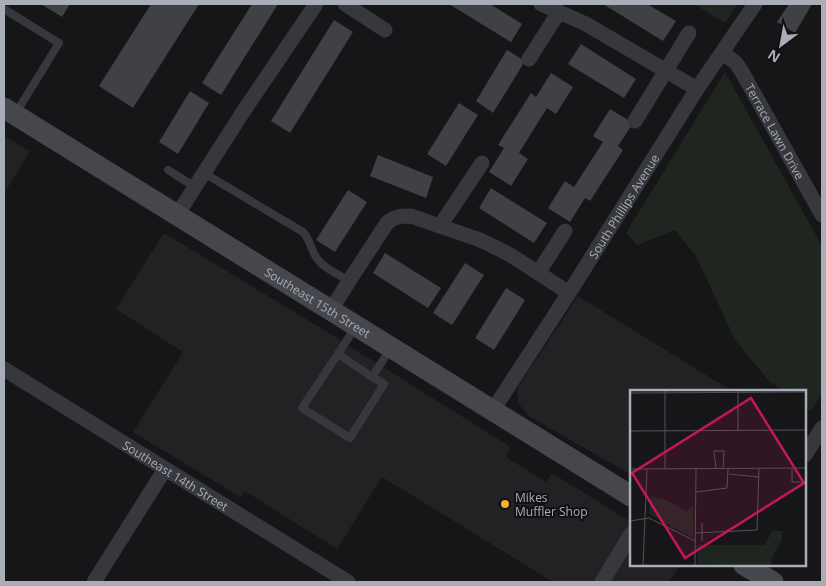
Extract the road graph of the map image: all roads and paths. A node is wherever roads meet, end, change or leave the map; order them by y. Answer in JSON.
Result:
{"nodes":[{"id":1,"x":345,"y":4,"type":"edge"},
{"id":2,"x":541,"y":4,"type":"edge"},
{"id":3,"x":755,"y":4,"type":"edge"},
{"id":4,"x":313,"y":5,"type":"edge"},
{"id":5,"x":4,"y":10,"type":"edge"},
{"id":6,"x":558,"y":12,"type":"junction"},
{"id":7,"x":386,"y":30,"type":"dead end"},
{"id":8,"x":689,"y":33,"type":"dead end"},
{"id":9,"x":723,"y":53,"type":"junction"},
{"id":10,"x":529,"y":59,"type":"dead end"},
{"id":11,"x":666,"y":70,"type":"junction"},
{"id":12,"x":697,"y":89,"type":"junction"},
{"id":13,"x":9,"y":111,"type":"edge"},
{"id":14,"x":635,"y":121,"type":"dead end"},
{"id":15,"x":482,"y":163,"type":"dead end"},
{"id":16,"x":168,"y":170,"type":"dead end"},
{"id":17,"x":204,"y":173,"type":"junction"},
{"id":18,"x":195,"y":187,"type":"junction"},
{"id":19,"x":178,"y":215,"type":"junction"},
{"id":20,"x":822,"y":215,"type":"edge"},
{"id":21,"x":440,"y":226,"type":"junction"},
{"id":22,"x":564,"y":231,"type":"dead end"},
{"id":23,"x":538,"y":273,"type":"junction"},
{"id":24,"x":348,"y":281,"type":"junction"},
{"id":25,"x":569,"y":293,"type":"junction"},
{"id":26,"x":331,"y":310,"type":"junction"},
{"id":27,"x":356,"y":326,"type":"junction"},
{"id":28,"x":391,"y":347,"type":"junction"},
{"id":29,"x":338,"y":354,"type":"junction"},
{"id":30,"x":4,"y":369,"type":"edge"},
{"id":31,"x":372,"y":377,"type":"junction"},
{"id":32,"x":493,"y":410,"type":"junction"},
{"id":33,"x":822,"y":428,"type":"edge"},
{"id":34,"x":806,"y":453,"type":"edge"},
{"id":35,"x":165,"y":469,"type":"junction"},
{"id":36,"x":630,"y":495,"type":"edge"},
{"id":37,"x":630,"y":536,"type":"edge"},
{"id":38,"x":746,"y":566,"type":"edge"},
{"id":39,"x":94,"y":582,"type":"edge"},
{"id":40,"x":348,"y":582,"type":"edge"},
{"id":41,"x":602,"y":582,"type":"edge"},
{"id":42,"x":773,"y":582,"type":"edge"}],
"edges":[{"from":1,"to":7,"type":"street"},
{"from":2,"to":6,"type":"street"},
{"from":3,"to":9,"type":"street","name":"South Phillips Avenue"},
{"from":4,"to":17,"type":"street"},
{"from":5,"to":13,"type":"lane"},
{"from":6,"to":10,"type":"street"},
{"from":6,"to":11,"type":"street"},
{"from":8,"to":11,"type":"street"},
{"from":9,"to":12,"type":"street","name":"South Phillips Avenue"},
{"from":9,"to":20,"type":"street","name":"Terrace Lawn Drive"},
{"from":11,"to":12,"type":"street"},
{"from":11,"to":14,"type":"street"},
{"from":12,"to":25,"type":"street","name":"South Phillips Avenue"},
{"from":13,"to":19,"type":"main road","name":"Southeast 15th Street"},
{"from":15,"to":21,"type":"street"},
{"from":16,"to":18,"type":"lane"},
{"from":17,"to":18,"type":"street"},
{"from":17,"to":24,"type":"lane"},
{"from":18,"to":19,"type":"street"},
{"from":19,"to":26,"type":"main road","name":"Southeast 15th Street"},
{"from":21,"to":23,"type":"street"},
{"from":21,"to":24,"type":"street"},
{"from":22,"to":23,"type":"street"},
{"from":23,"to":25,"type":"street"},
{"from":24,"to":26,"type":"street"},
{"from":25,"to":32,"type":"street","name":"South Phillips Avenue"},
{"from":26,"to":27,"type":"main road","name":"Southeast 15th Street"},
{"from":27,"to":28,"type":"main road","name":"Southeast 15th Street"},
{"from":27,"to":29,"type":"lane"},
{"from":28,"to":31,"type":"lane"},
{"from":28,"to":32,"type":"main road","name":"Southeast 15th Street"},
{"from":29,"to":31,"type":"lane"},
{"from":29,"to":31,"type":"lane"},
{"from":30,"to":35,"type":"street","name":"Southeast 14th Street"},
{"from":32,"to":36,"type":"main road","name":"Southeast 15th Street"},
{"from":33,"to":34,"type":"street"},
{"from":35,"to":39,"type":"street"},
{"from":35,"to":40,"type":"street","name":"Southeast 14th Street"},
{"from":37,"to":41,"type":"street"},
{"from":38,"to":42,"type":"main road"}]}
